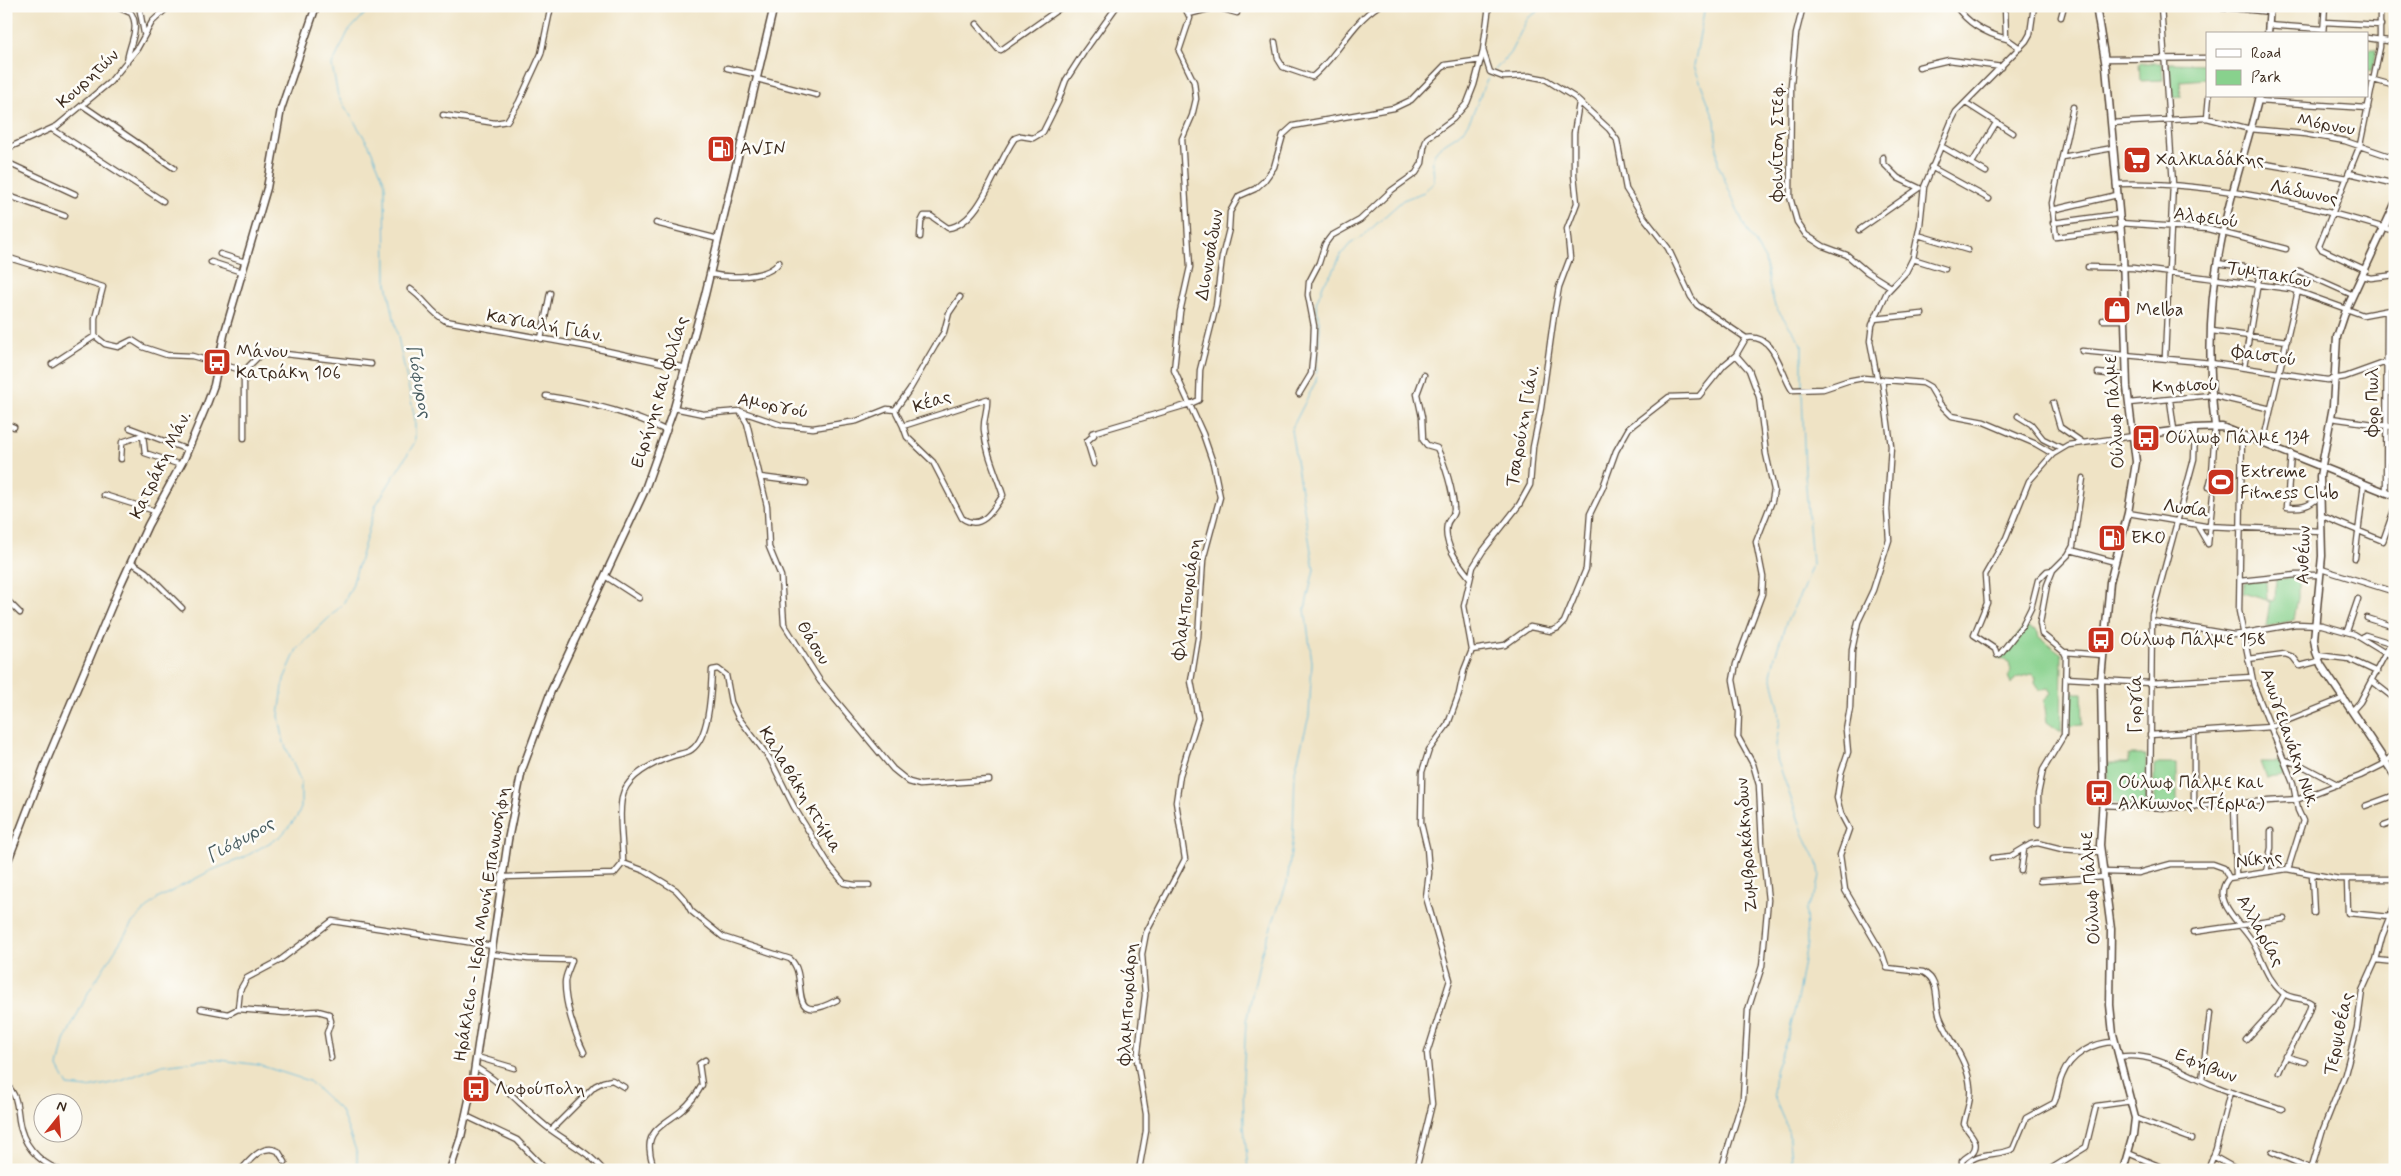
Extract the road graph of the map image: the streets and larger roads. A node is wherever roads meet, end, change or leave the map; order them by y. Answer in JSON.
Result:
{"nodes":[{"id":1,"x":114,"y":6,"type":"edge"},
{"id":2,"x":139,"y":6,"type":"edge"},
{"id":3,"x":170,"y":6,"type":"edge"},
{"id":4,"x":316,"y":6,"type":"edge"},
{"id":5,"x":551,"y":6,"type":"edge"},
{"id":6,"x":774,"y":6,"type":"edge"},
{"id":7,"x":1063,"y":6,"type":"edge"},
{"id":8,"x":1117,"y":6,"type":"edge"},
{"id":9,"x":1184,"y":6,"type":"edge"},
{"id":10,"x":1378,"y":6,"type":"edge"},
{"id":11,"x":1490,"y":6,"type":"edge"},
{"id":12,"x":1803,"y":6,"type":"edge"},
{"id":13,"x":1956,"y":6,"type":"edge"},
{"id":14,"x":2005,"y":6,"type":"edge"},
{"id":15,"x":2034,"y":6,"type":"edge"},
{"id":16,"x":2064,"y":6,"type":"edge"},
{"id":17,"x":2096,"y":6,"type":"edge"},
{"id":18,"x":2161,"y":6,"type":"edge"},
{"id":19,"x":2213,"y":6,"type":"edge"},
{"id":20,"x":2325,"y":6,"type":"edge"},
{"id":21,"x":2380,"y":6,"type":"edge"},
{"id":22,"x":2395,"y":6,"type":"edge"},
{"id":23,"x":2270,"y":9,"type":"edge"},
{"id":24,"x":1237,"y":13,"type":"dead end"},
{"id":25,"x":1189,"y":14,"type":"junction"},
{"id":26,"x":2061,"y":17,"type":"dead end"},
{"id":27,"x":2324,"y":22,"type":"junction"},
{"id":28,"x":977,"y":24,"type":"dead end"},
{"id":29,"x":2381,"y":24,"type":"junction"},
{"id":30,"x":2268,"y":25,"type":"junction"},
{"id":31,"x":2323,"y":31,"type":"edge"},
{"id":32,"x":2268,"y":32,"type":"edge"},
{"id":33,"x":144,"y":37,"type":"junction"},
{"id":34,"x":2368,"y":38,"type":"edge"},
{"id":35,"x":2007,"y":39,"type":"junction"},
{"id":36,"x":2381,"y":39,"type":"junction"},
{"id":37,"x":1275,"y":42,"type":"dead end"},
{"id":38,"x":2393,"y":42,"type":"edge"},
{"id":39,"x":2020,"y":48,"type":"junction"},
{"id":40,"x":1483,"y":50,"type":"junction"},
{"id":41,"x":2164,"y":58,"type":"junction"},
{"id":42,"x":2206,"y":58,"type":"edge"},
{"id":43,"x":2105,"y":59,"type":"junction"},
{"id":44,"x":1480,"y":60,"type":"junction"},
{"id":45,"x":127,"y":62,"type":"junction"},
{"id":46,"x":2002,"y":67,"type":"junction"},
{"id":47,"x":727,"y":68,"type":"dead end"},
{"id":48,"x":1919,"y":68,"type":"dead end"},
{"id":49,"x":757,"y":77,"type":"junction"},
{"id":50,"x":2368,"y":78,"type":"edge"},
{"id":51,"x":2374,"y":80,"type":"junction"},
{"id":52,"x":2395,"y":86,"type":"edge"},
{"id":53,"x":817,"y":96,"type":"dead end"},
{"id":54,"x":2209,"y":98,"type":"edge"},
{"id":55,"x":2259,"y":99,"type":"edge"},
{"id":56,"x":1579,"y":103,"type":"junction"},
{"id":57,"x":1966,"y":103,"type":"junction"},
{"id":58,"x":82,"y":105,"type":"junction"},
{"id":59,"x":2073,"y":107,"type":"dead end"},
{"id":60,"x":2368,"y":108,"type":"junction"},
{"id":61,"x":443,"y":115,"type":"dead end"},
{"id":62,"x":2207,"y":118,"type":"junction"},
{"id":63,"x":2169,"y":119,"type":"junction"},
{"id":64,"x":1996,"y":123,"type":"junction"},
{"id":65,"x":2111,"y":123,"type":"junction"},
{"id":66,"x":52,"y":129,"type":"junction"},
{"id":67,"x":2250,"y":129,"type":"junction"},
{"id":68,"x":2013,"y":133,"type":"dead end"},
{"id":69,"x":2360,"y":145,"type":"junction"},
{"id":70,"x":1941,"y":146,"type":"junction"},
{"id":71,"x":2113,"y":148,"type":"junction"},
{"id":72,"x":6,"y":149,"type":"edge"},
{"id":73,"x":1883,"y":157,"type":"dead end"},
{"id":74,"x":2062,"y":157,"type":"junction"},
{"id":75,"x":2395,"y":158,"type":"edge"},
{"id":76,"x":2242,"y":160,"type":"junction"},
{"id":77,"x":6,"y":162,"type":"edge"},
{"id":78,"x":1972,"y":163,"type":"junction"},
{"id":79,"x":1931,"y":167,"type":"junction"},
{"id":80,"x":174,"y":168,"type":"dead end"},
{"id":81,"x":1986,"y":172,"type":"dead end"},
{"id":82,"x":2348,"y":175,"type":"junction"},
{"id":83,"x":2116,"y":184,"type":"junction"},
{"id":84,"x":2173,"y":184,"type":"junction"},
{"id":85,"x":2395,"y":184,"type":"edge"},
{"id":86,"x":1921,"y":189,"type":"junction"},
{"id":87,"x":2233,"y":193,"type":"junction"},
{"id":88,"x":75,"y":194,"type":"dead end"},
{"id":89,"x":6,"y":195,"type":"edge"},
{"id":90,"x":2118,"y":195,"type":"junction"},
{"id":91,"x":1989,"y":199,"type":"dead end"},
{"id":92,"x":163,"y":201,"type":"dead end"},
{"id":93,"x":2394,"y":206,"type":"edge"},
{"id":94,"x":2052,"y":210,"type":"junction"},
{"id":95,"x":2332,"y":212,"type":"junction"},
{"id":96,"x":2119,"y":214,"type":"junction"},
{"id":97,"x":65,"y":216,"type":"dead end"},
{"id":98,"x":656,"y":223,"type":"dead end"},
{"id":99,"x":2053,"y":223,"type":"junction"},
{"id":100,"x":2120,"y":226,"type":"junction"},
{"id":101,"x":2172,"y":226,"type":"junction"},
{"id":102,"x":2385,"y":228,"type":"junction"},
{"id":103,"x":1859,"y":230,"type":"dead end"},
{"id":104,"x":2395,"y":230,"type":"edge"},
{"id":105,"x":2223,"y":232,"type":"junction"},
{"id":106,"x":1918,"y":235,"type":"junction"},
{"id":107,"x":920,"y":236,"type":"dead end"},
{"id":108,"x":718,"y":239,"type":"junction"},
{"id":109,"x":2286,"y":248,"type":"dead end"},
{"id":110,"x":1968,"y":250,"type":"dead end"},
{"id":111,"x":220,"y":254,"type":"dead end"},
{"id":112,"x":6,"y":257,"type":"edge"},
{"id":113,"x":1913,"y":259,"type":"junction"},
{"id":114,"x":211,"y":262,"type":"dead end"},
{"id":115,"x":245,"y":262,"type":"junction"},
{"id":116,"x":779,"y":262,"type":"dead end"},
{"id":117,"x":2217,"y":263,"type":"junction"},
{"id":118,"x":2088,"y":267,"type":"dead end"},
{"id":119,"x":2124,"y":268,"type":"junction"},
{"id":120,"x":1945,"y":269,"type":"dead end"},
{"id":121,"x":2299,"y":271,"type":"dead end"},
{"id":122,"x":242,"y":272,"type":"junction"},
{"id":123,"x":2170,"y":273,"type":"junction"},
{"id":124,"x":2364,"y":273,"type":"junction"},
{"id":125,"x":710,"y":274,"type":"junction"},
{"id":126,"x":2395,"y":275,"type":"edge"},
{"id":127,"x":2216,"y":279,"type":"junction"},
{"id":128,"x":2259,"y":285,"type":"junction"},
{"id":129,"x":1891,"y":287,"type":"junction"},
{"id":130,"x":410,"y":290,"type":"dead end"},
{"id":131,"x":2298,"y":291,"type":"junction"},
{"id":132,"x":550,"y":293,"type":"dead end"},
{"id":133,"x":2353,"y":295,"type":"junction"},
{"id":134,"x":960,"y":297,"type":"dead end"},
{"id":135,"x":2395,"y":309,"type":"edge"},
{"id":136,"x":2346,"y":310,"type":"junction"},
{"id":137,"x":2387,"y":312,"type":"junction"},
{"id":138,"x":1922,"y":314,"type":"dead end"},
{"id":139,"x":1874,"y":319,"type":"junction"},
{"id":140,"x":2103,"y":320,"type":"dead end"},
{"id":141,"x":2126,"y":320,"type":"junction"},
{"id":142,"x":2212,"y":331,"type":"junction"},
{"id":143,"x":95,"y":336,"type":"junction"},
{"id":144,"x":2249,"y":336,"type":"junction"},
{"id":145,"x":1746,"y":338,"type":"junction"},
{"id":146,"x":541,"y":339,"type":"junction"},
{"id":147,"x":2288,"y":341,"type":"junction"},
{"id":148,"x":2082,"y":351,"type":"dead end"},
{"id":149,"x":2126,"y":354,"type":"junction"},
{"id":150,"x":1736,"y":355,"type":"junction"},
{"id":151,"x":2165,"y":357,"type":"junction"},
{"id":152,"x":2395,"y":359,"type":"edge"},
{"id":153,"x":2211,"y":362,"type":"junction"},
{"id":154,"x":2386,"y":362,"type":"junction"},
{"id":155,"x":52,"y":364,"type":"dead end"},
{"id":156,"x":218,"y":364,"type":"junction"},
{"id":157,"x":371,"y":364,"type":"dead end"},
{"id":158,"x":2244,"y":367,"type":"junction"},
{"id":159,"x":686,"y":368,"type":"junction"},
{"id":160,"x":2281,"y":372,"type":"junction"},
{"id":161,"x":242,"y":373,"type":"junction"},
{"id":162,"x":2098,"y":373,"type":"dead end"},
{"id":163,"x":1424,"y":375,"type":"dead end"},
{"id":164,"x":2127,"y":376,"type":"junction"},
{"id":165,"x":1880,"y":379,"type":"junction"},
{"id":166,"x":2334,"y":380,"type":"junction"},
{"id":167,"x":1299,"y":394,"type":"dead end"},
{"id":168,"x":546,"y":396,"type":"dead end"},
{"id":169,"x":2211,"y":396,"type":"junction"},
{"id":170,"x":2170,"y":400,"type":"junction"},
{"id":171,"x":2053,"y":402,"type":"dead end"},
{"id":172,"x":2129,"y":402,"type":"junction"},
{"id":173,"x":1190,"y":404,"type":"junction"},
{"id":174,"x":674,"y":408,"type":"junction"},
{"id":175,"x":2271,"y":409,"type":"junction"},
{"id":176,"x":895,"y":410,"type":"junction"},
{"id":177,"x":740,"y":411,"type":"junction"},
{"id":178,"x":2018,"y":416,"type":"dead end"},
{"id":179,"x":2331,"y":418,"type":"junction"},
{"id":180,"x":6,"y":424,"type":"edge"},
{"id":181,"x":14,"y":426,"type":"dead end"},
{"id":182,"x":903,"y":426,"type":"junction"},
{"id":183,"x":2215,"y":426,"type":"junction"},
{"id":184,"x":2387,"y":427,"type":"junction"},
{"id":185,"x":2395,"y":427,"type":"edge"},
{"id":186,"x":130,"y":428,"type":"dead end"},
{"id":187,"x":2195,"y":428,"type":"junction"},
{"id":188,"x":667,"y":430,"type":"junction"},
{"id":189,"x":2174,"y":430,"type":"junction"},
{"id":190,"x":2242,"y":434,"type":"junction"},
{"id":191,"x":143,"y":435,"type":"junction"},
{"id":192,"x":2134,"y":436,"type":"junction"},
{"id":193,"x":244,"y":438,"type":"dead end"},
{"id":194,"x":2082,"y":442,"type":"junction"},
{"id":195,"x":2263,"y":443,"type":"junction"},
{"id":196,"x":2061,"y":448,"type":"junction"},
{"id":197,"x":188,"y":450,"type":"junction"},
{"id":198,"x":2290,"y":453,"type":"junction"},
{"id":199,"x":2053,"y":454,"type":"junction"},
{"id":200,"x":121,"y":459,"type":"dead end"},
{"id":201,"x":1094,"y":464,"type":"dead end"},
{"id":202,"x":181,"y":465,"type":"junction"},
{"id":203,"x":2321,"y":465,"type":"junction"},
{"id":204,"x":760,"y":477,"type":"junction"},
{"id":205,"x":2083,"y":478,"type":"dead end"},
{"id":206,"x":806,"y":483,"type":"dead end"},
{"id":207,"x":2364,"y":483,"type":"junction"},
{"id":208,"x":2209,"y":486,"type":"dead end"},
{"id":209,"x":2386,"y":492,"type":"junction"},
{"id":210,"x":104,"y":495,"type":"dead end"},
{"id":211,"x":2213,"y":495,"type":"dead end"},
{"id":212,"x":2395,"y":496,"type":"edge"},
{"id":213,"x":2319,"y":497,"type":"junction"},
{"id":214,"x":2395,"y":507,"type":"edge"},
{"id":215,"x":155,"y":511,"type":"junction"},
{"id":216,"x":2128,"y":513,"type":"junction"},
{"id":217,"x":2320,"y":515,"type":"junction"},
{"id":218,"x":2176,"y":523,"type":"junction"},
{"id":219,"x":2197,"y":525,"type":"junction"},
{"id":220,"x":2210,"y":527,"type":"junction"},
{"id":221,"x":2241,"y":528,"type":"junction"},
{"id":222,"x":2321,"y":531,"type":"junction"},
{"id":223,"x":2357,"y":531,"type":"junction"},
{"id":224,"x":2071,"y":550,"type":"junction"},
{"id":225,"x":2355,"y":558,"type":"dead end"},
{"id":226,"x":131,"y":562,"type":"junction"},
{"id":227,"x":2115,"y":562,"type":"junction"},
{"id":228,"x":2053,"y":570,"type":"junction"},
{"id":229,"x":2321,"y":572,"type":"junction"},
{"id":230,"x":605,"y":576,"type":"junction"},
{"id":231,"x":1470,"y":578,"type":"junction"},
{"id":232,"x":2240,"y":581,"type":"junction"},
{"id":233,"x":2395,"y":592,"type":"edge"},
{"id":234,"x":639,"y":598,"type":"dead end"},
{"id":235,"x":6,"y":599,"type":"edge"},
{"id":236,"x":2358,"y":599,"type":"dead end"},
{"id":237,"x":182,"y":608,"type":"dead end"},
{"id":238,"x":20,"y":613,"type":"dead end"},
{"id":239,"x":2367,"y":618,"type":"dead end"},
{"id":240,"x":2152,"y":621,"type":"junction"},
{"id":241,"x":2314,"y":624,"type":"junction"},
{"id":242,"x":2395,"y":627,"type":"edge"},
{"id":243,"x":2347,"y":631,"type":"junction"},
{"id":244,"x":2244,"y":635,"type":"junction"},
{"id":245,"x":2362,"y":638,"type":"junction"},
{"id":246,"x":1472,"y":650,"type":"junction"},
{"id":247,"x":2064,"y":652,"type":"junction"},
{"id":248,"x":2387,"y":654,"type":"junction"},
{"id":249,"x":2102,"y":655,"type":"junction"},
{"id":250,"x":2318,"y":658,"type":"junction"},
{"id":251,"x":2248,"y":659,"type":"junction"},
{"id":252,"x":2395,"y":659,"type":"edge"},
{"id":253,"x":2377,"y":672,"type":"junction"},
{"id":254,"x":2252,"y":677,"type":"junction"},
{"id":255,"x":2066,"y":678,"type":"junction"},
{"id":256,"x":2101,"y":679,"type":"junction"},
{"id":257,"x":2372,"y":681,"type":"junction"},
{"id":258,"x":2150,"y":683,"type":"junction"},
{"id":259,"x":2344,"y":698,"type":"junction"},
{"id":260,"x":2395,"y":699,"type":"edge"},
{"id":261,"x":2352,"y":712,"type":"junction"},
{"id":262,"x":2271,"y":727,"type":"junction"},
{"id":263,"x":2194,"y":733,"type":"junction"},
{"id":264,"x":2150,"y":735,"type":"junction"},
{"id":265,"x":2395,"y":754,"type":"edge"},
{"id":266,"x":2284,"y":760,"type":"junction"},
{"id":267,"x":2386,"y":762,"type":"junction"},
{"id":268,"x":522,"y":770,"type":"joint"},
{"id":269,"x":2395,"y":776,"type":"edge"},
{"id":270,"x":989,"y":780,"type":"dead end"},
{"id":271,"x":2339,"y":785,"type":"junction"},
{"id":272,"x":2395,"y":794,"type":"edge"},
{"id":273,"x":2297,"y":799,"type":"junction"},
{"id":274,"x":2234,"y":804,"type":"junction"},
{"id":275,"x":2102,"y":805,"type":"junction"},
{"id":276,"x":2365,"y":806,"type":"dead end"},
{"id":277,"x":2150,"y":807,"type":"junction"},
{"id":278,"x":2194,"y":807,"type":"junction"},
{"id":279,"x":2395,"y":822,"type":"edge"},
{"id":280,"x":2038,"y":824,"type":"dead end"},
{"id":281,"x":2384,"y":826,"type":"dead end"},
{"id":282,"x":2271,"y":831,"type":"dead end"},
{"id":283,"x":2024,"y":849,"type":"junction"},
{"id":284,"x":2100,"y":852,"type":"junction"},
{"id":285,"x":1994,"y":858,"type":"dead end"},
{"id":286,"x":623,"y":863,"type":"junction"},
{"id":287,"x":6,"y":866,"type":"edge"},
{"id":288,"x":2288,"y":869,"type":"junction"},
{"id":289,"x":2021,"y":871,"type":"dead end"},
{"id":290,"x":2266,"y":872,"type":"junction"},
{"id":291,"x":2104,"y":874,"type":"junction"},
{"id":292,"x":2312,"y":874,"type":"junction"},
{"id":293,"x":2236,"y":876,"type":"junction"},
{"id":294,"x":502,"y":877,"type":"junction"},
{"id":295,"x":2229,"y":878,"type":"junction"},
{"id":296,"x":2348,"y":879,"type":"junction"},
{"id":297,"x":2395,"y":879,"type":"edge"},
{"id":298,"x":2040,"y":881,"type":"dead end"},
{"id":299,"x":869,"y":884,"type":"dead end"},
{"id":300,"x":2395,"y":904,"type":"edge"},
{"id":301,"x":2314,"y":913,"type":"dead end"},
{"id":302,"x":2390,"y":917,"type":"junction"},
{"id":303,"x":2284,"y":918,"type":"dead end"},
{"id":304,"x":2239,"y":926,"type":"junction"},
{"id":305,"x":2194,"y":932,"type":"dead end"},
{"id":306,"x":492,"y":946,"type":"junction"},
{"id":307,"x":491,"y":954,"type":"junction"},
{"id":308,"x":2376,"y":960,"type":"junction"},
{"id":309,"x":2395,"y":962,"type":"edge"},
{"id":310,"x":2284,"y":994,"type":"junction"},
{"id":311,"x":837,"y":1000,"type":"dead end"},
{"id":312,"x":201,"y":1009,"type":"dead end"},
{"id":313,"x":238,"y":1010,"type":"junction"},
{"id":314,"x":2210,"y":1013,"type":"dead end"},
{"id":315,"x":2246,"y":1040,"type":"dead end"},
{"id":316,"x":2115,"y":1042,"type":"junction"},
{"id":317,"x":584,"y":1052,"type":"dead end"},
{"id":318,"x":2285,"y":1056,"type":"junction"},
{"id":319,"x":477,"y":1057,"type":"junction"},
{"id":320,"x":2119,"y":1057,"type":"junction"},
{"id":321,"x":331,"y":1058,"type":"dead end"},
{"id":322,"x":705,"y":1060,"type":"dead end"},
{"id":323,"x":2305,"y":1062,"type":"dead end"},
{"id":324,"x":475,"y":1067,"type":"junction"},
{"id":325,"x":514,"y":1068,"type":"dead end"},
{"id":326,"x":2279,"y":1072,"type":"dead end"},
{"id":327,"x":2202,"y":1080,"type":"junction"},
{"id":328,"x":6,"y":1084,"type":"edge"},
{"id":329,"x":624,"y":1087,"type":"dead end"},
{"id":330,"x":2230,"y":1092,"type":"junction"},
{"id":331,"x":2132,"y":1101,"type":"junction"},
{"id":332,"x":2282,"y":1109,"type":"dead end"},
{"id":333,"x":466,"y":1116,"type":"junction"},
{"id":334,"x":2135,"y":1118,"type":"junction"},
{"id":335,"x":551,"y":1130,"type":"junction"},
{"id":336,"x":2192,"y":1139,"type":"dead end"},
{"id":337,"x":2272,"y":1152,"type":"dead end"},
{"id":338,"x":2128,"y":1153,"type":"junction"},
{"id":339,"x":2213,"y":1156,"type":"junction"},
{"id":340,"x":285,"y":1162,"type":"dead end"},
{"id":341,"x":1965,"y":1168,"type":"edge"},
{"id":342,"x":2311,"y":1169,"type":"edge"},
{"id":343,"x":59,"y":1170,"type":"edge"},
{"id":344,"x":241,"y":1170,"type":"edge"},
{"id":345,"x":450,"y":1170,"type":"edge"},
{"id":346,"x":546,"y":1170,"type":"edge"},
{"id":347,"x":603,"y":1170,"type":"edge"},
{"id":348,"x":654,"y":1170,"type":"edge"},
{"id":349,"x":1139,"y":1170,"type":"edge"},
{"id":350,"x":1416,"y":1170,"type":"edge"},
{"id":351,"x":1721,"y":1170,"type":"edge"},
{"id":352,"x":2049,"y":1170,"type":"edge"},
{"id":353,"x":2123,"y":1170,"type":"edge"},
{"id":354,"x":2168,"y":1170,"type":"edge"},
{"id":355,"x":2208,"y":1170,"type":"edge"},
{"id":356,"x":2238,"y":1170,"type":"edge"}],
"edges":[{"from":1,"to":45,"type":"street"},
{"from":2,"to":33,"type":"street"},
{"from":3,"to":33,"type":"street","name":"Κουρητών"},
{"from":4,"to":115,"type":"street","name":"Κατράκη Μάν."},
{"from":5,"to":61,"type":"street"},
{"from":6,"to":49,"type":"street","name":"Ειρήνης και Φιλίας"},
{"from":7,"to":28,"type":"street"},
{"from":8,"to":107,"type":"street"},
{"from":9,"to":25,"type":"street"},
{"from":10,"to":37,"type":"street"},
{"from":11,"to":40,"type":"street"},
{"from":12,"to":129,"type":"street","name":"Φοινίτση Στεφ."},
{"from":13,"to":35,"type":"street"},
{"from":14,"to":35,"type":"street"},
{"from":15,"to":39,"type":"street"},
{"from":16,"to":26,"type":"street"},
{"from":17,"to":43,"type":"street","name":"Ούλωφ Πάλμε"},
{"from":18,"to":41,"type":"street"},
{"from":19,"to":23,"type":"street"},
{"from":20,"to":27,"type":"street"},
{"from":21,"to":29,"type":"street"},
{"from":22,"to":38,"type":"street"},
{"from":23,"to":30,"type":"street"},
{"from":24,"to":25,"type":"street"},
{"from":25,"to":173,"type":"street","name":"Φλαμπουριάρη"},
{"from":27,"to":29,"type":"street"},
{"from":27,"to":31,"type":"street"},
{"from":29,"to":36,"type":"street"},
{"from":30,"to":31,"type":"street"},
{"from":30,"to":32,"type":"street"},
{"from":33,"to":45,"type":"street","name":"Κουρητών"},
{"from":34,"to":36,"type":"street"},
{"from":35,"to":39,"type":"street"},
{"from":36,"to":38,"type":"street"},
{"from":36,"to":51,"type":"street"},
{"from":39,"to":46,"type":"street"},
{"from":40,"to":44,"type":"street"},
{"from":40,"to":56,"type":"street"},
{"from":41,"to":42,"type":"street"},
{"from":41,"to":43,"type":"street"},
{"from":41,"to":63,"type":"street"},
{"from":43,"to":65,"type":"street","name":"Ούλωφ Πάλμε"},
{"from":44,"to":167,"type":"street"},
{"from":44,"to":173,"type":"street","name":"Διονυσάδων"},
{"from":45,"to":58,"type":"street","name":"Κουρητών"},
{"from":46,"to":48,"type":"street"},
{"from":46,"to":57,"type":"street"},
{"from":47,"to":49,"type":"street"},
{"from":49,"to":53,"type":"street"},
{"from":49,"to":108,"type":"street","name":"Ειρήνης και Φιλίας"},
{"from":50,"to":51,"type":"street"},
{"from":51,"to":52,"type":"street"},
{"from":51,"to":60,"type":"street"},
{"from":54,"to":62,"type":"street"},
{"from":55,"to":60,"type":"street"},
{"from":55,"to":67,"type":"street"},
{"from":56,"to":145,"type":"street"},
{"from":56,"to":231,"type":"street","name":"Τσαρούχη Γιάν."},
{"from":57,"to":64,"type":"street"},
{"from":57,"to":70,"type":"street"},
{"from":58,"to":66,"type":"street","name":"Κουρητών"},
{"from":58,"to":80,"type":"street"},
{"from":59,"to":74,"type":"street"},
{"from":60,"to":69,"type":"street"},
{"from":62,"to":63,"type":"street","name":"Μόρνου"},
{"from":62,"to":67,"type":"street","name":"Μόρνου"},
{"from":63,"to":65,"type":"street","name":"Μόρνου"},
{"from":63,"to":84,"type":"street"},
{"from":64,"to":68,"type":"street"},
{"from":64,"to":78,"type":"street"},
{"from":65,"to":71,"type":"street","name":"Ούλωφ Πάλμε"},
{"from":66,"to":72,"type":"street","name":"Κουρητών"},
{"from":66,"to":92,"type":"street"},
{"from":67,"to":69,"type":"street","name":"Μόρνου"},
{"from":67,"to":76,"type":"street"},
{"from":69,"to":75,"type":"street","name":"Μόρνου"},
{"from":69,"to":82,"type":"street"},
{"from":70,"to":78,"type":"street"},
{"from":70,"to":79,"type":"street"},
{"from":71,"to":74,"type":"street"},
{"from":71,"to":83,"type":"street","name":"Ούλωφ Πάλμε"},
{"from":73,"to":86,"type":"street"},
{"from":74,"to":94,"type":"street"},
{"from":76,"to":82,"type":"street"},
{"from":76,"to":87,"type":"street"},
{"from":77,"to":88,"type":"street"},
{"from":78,"to":81,"type":"street"},
{"from":79,"to":86,"type":"street"},
{"from":79,"to":91,"type":"street"},
{"from":82,"to":85,"type":"street"},
{"from":82,"to":95,"type":"street"},
{"from":83,"to":84,"type":"street","name":"Λάδωνος"},
{"from":83,"to":90,"type":"street","name":"Ούλωφ Πάλμε"},
{"from":84,"to":87,"type":"street","name":"Λάδωνος"},
{"from":84,"to":101,"type":"street"},
{"from":86,"to":103,"type":"street"},
{"from":86,"to":106,"type":"street"},
{"from":87,"to":95,"type":"street","name":"Λάδωνος"},
{"from":87,"to":105,"type":"street"},
{"from":89,"to":97,"type":"street"},
{"from":90,"to":94,"type":"street"},
{"from":90,"to":96,"type":"street","name":"Ούλωφ Πάλμε"},
{"from":93,"to":102,"type":"street","name":"Ανθέων"},
{"from":94,"to":99,"type":"street"},
{"from":95,"to":102,"type":"street","name":"Λάδωνος"},
{"from":95,"to":124,"type":"street"},
{"from":96,"to":99,"type":"street"},
{"from":96,"to":100,"type":"street","name":"Ούλωφ Πάλμε"},
{"from":98,"to":108,"type":"street"},
{"from":99,"to":100,"type":"street","name":"Αλφειού"},
{"from":100,"to":101,"type":"street","name":"Αλφειού"},
{"from":100,"to":119,"type":"street","name":"Ούλωφ Πάλμε"},
{"from":101,"to":105,"type":"street","name":"Αλφειού"},
{"from":101,"to":123,"type":"street"},
{"from":102,"to":104,"type":"street","name":"Λάδωνος"},
{"from":102,"to":124,"type":"street","name":"Ανθέων"},
{"from":105,"to":109,"type":"street","name":"Αλφειού"},
{"from":105,"to":117,"type":"street"},
{"from":106,"to":110,"type":"street"},
{"from":106,"to":113,"type":"street"},
{"from":108,"to":125,"type":"street","name":"Ειρήνης και Φιλίας"},
{"from":111,"to":115,"type":"street"},
{"from":112,"to":143,"type":"street"},
{"from":113,"to":120,"type":"street"},
{"from":113,"to":129,"type":"street"},
{"from":114,"to":122,"type":"street"},
{"from":115,"to":122,"type":"street","name":"Κατράκη Μάν."},
{"from":116,"to":125,"type":"street"},
{"from":117,"to":127,"type":"street"},
{"from":117,"to":128,"type":"street"},
{"from":118,"to":119,"type":"street","name":"Τυμπακίου"},
{"from":119,"to":123,"type":"street","name":"Τυμπακίου"},
{"from":119,"to":141,"type":"street","name":"Ούλωφ Πάλμε"},
{"from":121,"to":133,"type":"street"},
{"from":122,"to":156,"type":"street","name":"Κατράκη Μάν."},
{"from":123,"to":127,"type":"street","name":"Τυμπακίου"},
{"from":123,"to":151,"type":"street"},
{"from":124,"to":126,"type":"street"},
{"from":124,"to":133,"type":"street","name":"Ανθέων"},
{"from":125,"to":159,"type":"street","name":"Ειρήνης και Φιλίας"},
{"from":127,"to":128,"type":"street","name":"Τυμπακίου"},
{"from":127,"to":142,"type":"street"},
{"from":128,"to":131,"type":"street","name":"Τυμπακίου"},
{"from":128,"to":144,"type":"street"},
{"from":129,"to":139,"type":"street"},
{"from":130,"to":146,"type":"street","name":"Καγιαλή Γιάν."},
{"from":131,"to":136,"type":"street","name":"Τυμπακίου"},
{"from":131,"to":147,"type":"street"},
{"from":132,"to":146,"type":"street"},
{"from":133,"to":136,"type":"street","name":"Ανθέων"},
{"from":134,"to":176,"type":"street"},
{"from":135,"to":137,"type":"street","name":"Τυμπακίου"},
{"from":136,"to":137,"type":"street","name":"Τυμπακίου"},
{"from":136,"to":166,"type":"street","name":"Ανθέων"},
{"from":137,"to":154,"type":"street","name":"Φορ Πωλ"},
{"from":138,"to":139,"type":"street"},
{"from":139,"to":165,"type":"street"},
{"from":140,"to":141,"type":"street"},
{"from":141,"to":149,"type":"street","name":"Ούλωφ Πάλμε"},
{"from":142,"to":144,"type":"street"},
{"from":142,"to":153,"type":"street"},
{"from":143,"to":155,"type":"street"},
{"from":143,"to":156,"type":"street"},
{"from":144,"to":147,"type":"street"},
{"from":144,"to":158,"type":"street"},
{"from":145,"to":150,"type":"street"},
{"from":145,"to":165,"type":"street"},
{"from":146,"to":159,"type":"street","name":"Καγιαλή Γιάν."},
{"from":147,"to":160,"type":"street"},
{"from":148,"to":149,"type":"street","name":"Φαιστού"},
{"from":149,"to":151,"type":"street","name":"Φαιστού"},
{"from":149,"to":164,"type":"street","name":"Ούλωφ Πάλμε"},
{"from":150,"to":246,"type":"street"},
{"from":150,"to":351,"type":"street","name":"Ζυμβρακάκηδων"},
{"from":151,"to":153,"type":"street","name":"Φαιστού"},
{"from":152,"to":154,"type":"street","name":"Φαιστού"},
{"from":153,"to":158,"type":"street","name":"Φαιστού"},
{"from":153,"to":169,"type":"street"},
{"from":154,"to":166,"type":"street","name":"Φαιστού"},
{"from":154,"to":184,"type":"street","name":"Φορ Πωλ"},
{"from":156,"to":161,"type":"street"},
{"from":156,"to":197,"type":"street","name":"Κατράκη Μάν."},
{"from":157,"to":161,"type":"street"},
{"from":158,"to":160,"type":"street","name":"Φαιστού"},
{"from":159,"to":174,"type":"street","name":"Ειρήνης και Φιλίας"},
{"from":160,"to":166,"type":"street","name":"Φαιστού"},
{"from":160,"to":175,"type":"street"},
{"from":161,"to":193,"type":"street"},
{"from":162,"to":164,"type":"street"},
{"from":163,"to":231,"type":"street"},
{"from":164,"to":172,"type":"street","name":"Ούλωφ Πάλμε"},
{"from":165,"to":199,"type":"street"},
{"from":165,"to":341,"type":"street"},
{"from":166,"to":179,"type":"street","name":"Ανθέων"},
{"from":168,"to":188,"type":"street"},
{"from":169,"to":170,"type":"street","name":"Κηφισού"},
{"from":169,"to":175,"type":"street","name":"Κηφισού"},
{"from":169,"to":183,"type":"street"},
{"from":170,"to":172,"type":"street","name":"Κηφισού"},
{"from":170,"to":189,"type":"street"},
{"from":171,"to":194,"type":"street"},
{"from":172,"to":192,"type":"street","name":"Ούλωφ Πάλμε"},
{"from":173,"to":201,"type":"street"},
{"from":173,"to":349,"type":"street","name":"Φλαμπουριάρη"},
{"from":174,"to":177,"type":"street","name":"Αμοργού"},
{"from":174,"to":188,"type":"street","name":"Ειρήνης και Φιλίας"},
{"from":175,"to":195,"type":"street"},
{"from":176,"to":177,"type":"street","name":"Αμοργού"},
{"from":176,"to":182,"type":"street","name":"Κέας"},
{"from":177,"to":204,"type":"street","name":"Θάσου"},
{"from":178,"to":196,"type":"street"},
{"from":179,"to":184,"type":"street"},
{"from":179,"to":203,"type":"street","name":"Ανθέων"},
{"from":180,"to":181,"type":"street"},
{"from":182,"to":182,"type":"street","name":"Κέας"},
{"from":183,"to":187,"type":"street"},
{"from":183,"to":190,"type":"street"},
{"from":183,"to":208,"type":"street"},
{"from":184,"to":185,"type":"street"},
{"from":184,"to":209,"type":"street","name":"Φορ Πωλ"},
{"from":186,"to":191,"type":"street"},
{"from":187,"to":189,"type":"street"},
{"from":187,"to":218,"type":"street","name":"Γοργία"},
{"from":188,"to":230,"type":"street","name":"Ειρήνης και Φιλίας"},
{"from":189,"to":192,"type":"street"},
{"from":190,"to":195,"type":"street"},
{"from":190,"to":221,"type":"street","name":"Ανωγειανάκη Νικ."},
{"from":191,"to":197,"type":"street"},
{"from":191,"to":200,"type":"street"},
{"from":191,"to":202,"type":"street"},
{"from":192,"to":194,"type":"street"},
{"from":192,"to":216,"type":"street","name":"Ούλωφ Πάλμε"},
{"from":194,"to":196,"type":"street"},
{"from":195,"to":198,"type":"street"},
{"from":196,"to":199,"type":"street"},
{"from":197,"to":202,"type":"street","name":"Κατράκη Μάν."},
{"from":198,"to":203,"type":"street"},
{"from":198,"to":213,"type":"street"},
{"from":199,"to":228,"type":"street"},
{"from":202,"to":215,"type":"street","name":"Κατράκη Μάν."},
{"from":203,"to":207,"type":"street"},
{"from":203,"to":213,"type":"street","name":"Ανθέων"},
{"from":204,"to":206,"type":"street"},
{"from":204,"to":270,"type":"street","name":"Θάσου"},
{"from":205,"to":224,"type":"street"},
{"from":207,"to":209,"type":"street"},
{"from":207,"to":223,"type":"street"},
{"from":209,"to":212,"type":"street"},
{"from":210,"to":215,"type":"street"},
{"from":211,"to":220,"type":"street"},
{"from":213,"to":217,"type":"street","name":"Ανθέων"},
{"from":214,"to":223,"type":"street"},
{"from":215,"to":226,"type":"street","name":"Κατράκη Μάν."},
{"from":216,"to":218,"type":"street","name":"Λυσία"},
{"from":216,"to":227,"type":"street","name":"Ούλωφ Πάλμε"},
{"from":217,"to":222,"type":"street","name":"Ανθέων"},
{"from":217,"to":223,"type":"street"},
{"from":218,"to":219,"type":"street","name":"Λυσία"},
{"from":218,"to":240,"type":"street","name":"Γοργία"},
{"from":219,"to":220,"type":"street","name":"Λυσία"},
{"from":219,"to":220,"type":"street"},
{"from":220,"to":221,"type":"street","name":"Λυσία"},
{"from":221,"to":222,"type":"street","name":"Λυσία"},
{"from":221,"to":232,"type":"street","name":"Ανωγειανάκη Νικ."},
{"from":222,"to":229,"type":"street","name":"Ανθέων"},
{"from":223,"to":225,"type":"street"},
{"from":224,"to":227,"type":"street"},
{"from":224,"to":228,"type":"street"},
{"from":226,"to":237,"type":"street"},
{"from":226,"to":287,"type":"street","name":"Κατράκη Μάν."},
{"from":227,"to":249,"type":"street","name":"Ούλωφ Πάλμε"},
{"from":228,"to":247,"type":"street"},
{"from":229,"to":232,"type":"street"},
{"from":229,"to":233,"type":"street"},
{"from":229,"to":241,"type":"street","name":"Ανθέων"},
{"from":230,"to":234,"type":"street"},
{"from":230,"to":268,"type":"street","name":"Ειρήνης και Φιλίας"},
{"from":231,"to":246,"type":"street","name":"Τσαρούχη Γιάν."},
{"from":232,"to":244,"type":"street","name":"Ανωγειανάκη Νικ."},
{"from":235,"to":238,"type":"street"},
{"from":236,"to":243,"type":"street"},
{"from":239,"to":242,"type":"street"},
{"from":240,"to":244,"type":"street"},
{"from":240,"to":258,"type":"street","name":"Γοργία"},
{"from":241,"to":243,"type":"street"},
{"from":241,"to":244,"type":"street"},
{"from":241,"to":250,"type":"street","name":"Ανθέων"},
{"from":243,"to":245,"type":"street"},
{"from":244,"to":251,"type":"street","name":"Ανωγειανάκη Νικ."},
{"from":245,"to":248,"type":"street"},
{"from":245,"to":248,"type":"street"},
{"from":246,"to":350,"type":"street"},
{"from":247,"to":249,"type":"street"},
{"from":247,"to":255,"type":"street"},
{"from":248,"to":252,"type":"street"},
{"from":248,"to":253,"type":"street"},
{"from":249,"to":256,"type":"street","name":"Ούλωφ Πάλμε"},
{"from":250,"to":251,"type":"street"},
{"from":250,"to":253,"type":"street"},
{"from":250,"to":259,"type":"street","name":"Ανθέων"},
{"from":251,"to":254,"type":"street","name":"Ανωγειανάκη Νικ."},
{"from":253,"to":257,"type":"street"},
{"from":254,"to":258,"type":"street"},
{"from":254,"to":262,"type":"street","name":"Ανωγειανάκη Νικ."},
{"from":255,"to":256,"type":"street"},
{"from":255,"to":280,"type":"street"},
{"from":256,"to":258,"type":"street"},
{"from":256,"to":275,"type":"street","name":"Ούλωφ Πάλμε"},
{"from":257,"to":260,"type":"street"},
{"from":257,"to":261,"type":"street"},
{"from":258,"to":264,"type":"street","name":"Γοργία"},
{"from":259,"to":261,"type":"street","name":"Ανθέων"},
{"from":259,"to":262,"type":"street"},
{"from":261,"to":267,"type":"street","name":"Ανθέων"},
{"from":262,"to":263,"type":"street"},
{"from":262,"to":266,"type":"street","name":"Ανωγειανάκη Νικ."},
{"from":263,"to":264,"type":"street"},
{"from":263,"to":278,"type":"street"},
{"from":264,"to":277,"type":"street","name":"Γοργία"},
{"from":265,"to":267,"type":"street"},
{"from":266,"to":271,"type":"street"},
{"from":266,"to":273,"type":"street","name":"Ανωγειανάκη Νικ."},
{"from":267,"to":269,"type":"street","name":"Ανθέων"},
{"from":267,"to":271,"type":"street"},
{"from":268,"to":294,"type":"street","name":"Ηράκλειο - Ιερά Μονή Επανωσήφη"},
{"from":271,"to":273,"type":"street"},
{"from":272,"to":276,"type":"street"},
{"from":273,"to":274,"type":"street"},
{"from":273,"to":288,"type":"street","name":"Ανωγειανάκη Νικ."},
{"from":274,"to":278,"type":"street"},
{"from":274,"to":293,"type":"street"},
{"from":275,"to":277,"type":"street"},
{"from":275,"to":284,"type":"street","name":"Ούλωφ Πάλμε"},
{"from":277,"to":278,"type":"street"},
{"from":279,"to":281,"type":"street"},
{"from":282,"to":290,"type":"street"},
{"from":283,"to":284,"type":"street"},
{"from":283,"to":285,"type":"street"},
{"from":283,"to":289,"type":"street"},
{"from":284,"to":291,"type":"street","name":"Ούλωφ Πάλμε"},
{"from":286,"to":294,"type":"street"},
{"from":286,"to":299,"type":"street","name":"Καλαθάκη κτήμα"},
{"from":286,"to":311,"type":"street"},
{"from":288,"to":290,"type":"street","name":"Νίκης"},
{"from":288,"to":292,"type":"street","name":"Νίκης"},
{"from":290,"to":293,"type":"street","name":"Νίκης"},
{"from":291,"to":295,"type":"street","name":"Νίκης"},
{"from":291,"to":298,"type":"street","name":"Νίκης"},
{"from":291,"to":316,"type":"street","name":"Ούλωφ Πάλμε"},
{"from":292,"to":296,"type":"street","name":"Νίκης"},
{"from":292,"to":301,"type":"street"},
{"from":293,"to":295,"type":"street","name":"Νίκης"},
{"from":294,"to":306,"type":"street","name":"Ηράκλειο - Ιερά Μονή Επανωσήφη"},
{"from":295,"to":304,"type":"street","name":"Αλλαρίας"},
{"from":296,"to":297,"type":"street","name":"Νίκης"},
{"from":296,"to":302,"type":"street"},
{"from":300,"to":302,"type":"street","name":"Τερψιθέας"},
{"from":302,"to":308,"type":"street","name":"Τερψιθέας"},
{"from":303,"to":304,"type":"street"},
{"from":304,"to":305,"type":"street"},
{"from":304,"to":310,"type":"street","name":"Αλλαρίας"},
{"from":306,"to":307,"type":"street","name":"Ηράκλειο - Ιερά Μονή Επανωσήφη"},
{"from":306,"to":313,"type":"street"},
{"from":307,"to":317,"type":"street"},
{"from":307,"to":319,"type":"street","name":"Ηράκλειο - Ιερά Μονή Επανωσήφη"},
{"from":308,"to":309,"type":"street"},
{"from":308,"to":342,"type":"street","name":"Τερψιθέας"},
{"from":310,"to":315,"type":"street"},
{"from":310,"to":318,"type":"street","name":"Αλλαρίας"},
{"from":312,"to":313,"type":"street"},
{"from":313,"to":321,"type":"street"},
{"from":314,"to":327,"type":"street"},
{"from":316,"to":320,"type":"street","name":"Ούλωφ Πάλμε"},
{"from":316,"to":341,"type":"street"},
{"from":318,"to":323,"type":"street"},
{"from":318,"to":326,"type":"street","name":"Αλλαρίας"},
{"from":319,"to":324,"type":"street","name":"Ηράκλειο - Ιερά Μονή Επανωσήφη"},
{"from":319,"to":325,"type":"street"},
{"from":320,"to":327,"type":"street","name":"Εφήβων"},
{"from":320,"to":331,"type":"street","name":"Ούλωφ Πάλμε"},
{"from":322,"to":348,"type":"street"},
{"from":324,"to":333,"type":"street","name":"Ηράκλειο - Ιερά Μονή Επανωσήφη"},
{"from":324,"to":335,"type":"street"},
{"from":327,"to":330,"type":"street","name":"Εφήβων"},
{"from":328,"to":343,"type":"street"},
{"from":329,"to":335,"type":"street"},
{"from":330,"to":332,"type":"street","name":"Εφήβων"},
{"from":330,"to":339,"type":"street"},
{"from":331,"to":334,"type":"street","name":"Ούλωφ Πάλμε"},
{"from":331,"to":352,"type":"street"},
{"from":333,"to":345,"type":"street","name":"Ηράκλειο - Ιερά Μονή Επανωσήφη"},
{"from":333,"to":346,"type":"street"},
{"from":334,"to":336,"type":"street"},
{"from":334,"to":338,"type":"street","name":"Ούλωφ Πάλμε"},
{"from":335,"to":347,"type":"street"},
{"from":337,"to":342,"type":"street"},
{"from":338,"to":353,"type":"street","name":"Ούλωφ Πάλμε"},
{"from":338,"to":354,"type":"street"},
{"from":339,"to":355,"type":"street"},
{"from":339,"to":356,"type":"street"},
{"from":340,"to":344,"type":"street"}]}
